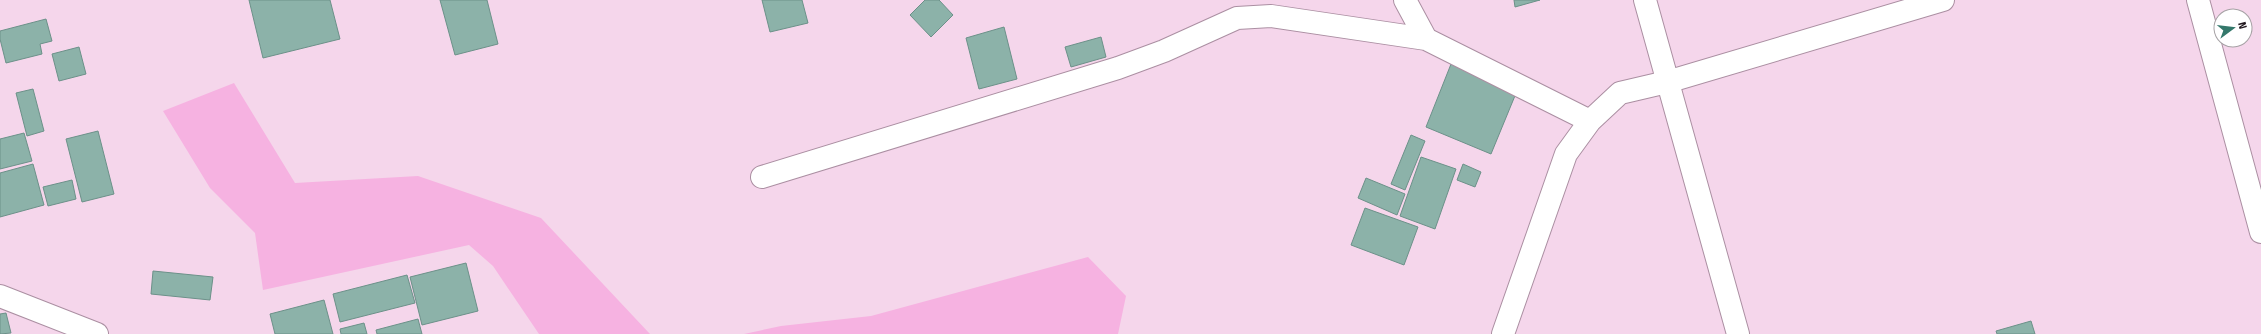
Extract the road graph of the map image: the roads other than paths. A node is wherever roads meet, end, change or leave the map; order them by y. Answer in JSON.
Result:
{"nodes":[{"id":1,"x":1405,"y":0,"type":"edge"},
{"id":2,"x":1645,"y":0,"type":"edge"},
{"id":3,"x":2198,"y":0,"type":"edge"},
{"id":4,"x":1935,"y":1,"type":"edge"},
{"id":5,"x":1426,"y":39,"type":"junction"},
{"id":6,"x":1667,"y":82,"type":"junction"},
{"id":7,"x":1590,"y":121,"type":"junction"},
{"id":8,"x":762,"y":177,"type":"dead end"},
{"id":9,"x":2261,"y":232,"type":"edge"},
{"id":10,"x":0,"y":296,"type":"edge"},
{"id":11,"x":96,"y":334,"type":"edge"},
{"id":12,"x":1503,"y":334,"type":"edge"},
{"id":13,"x":1738,"y":334,"type":"edge"}],
"edges":[{"from":1,"to":5,"type":"street"},
{"from":2,"to":6,"type":"street"},
{"from":3,"to":9,"type":"street"},
{"from":4,"to":6,"type":"street"},
{"from":5,"to":7,"type":"street"},
{"from":5,"to":8,"type":"street"},
{"from":6,"to":7,"type":"street"},
{"from":6,"to":13,"type":"street"},
{"from":7,"to":12,"type":"street"},
{"from":10,"to":11,"type":"street"}]}
